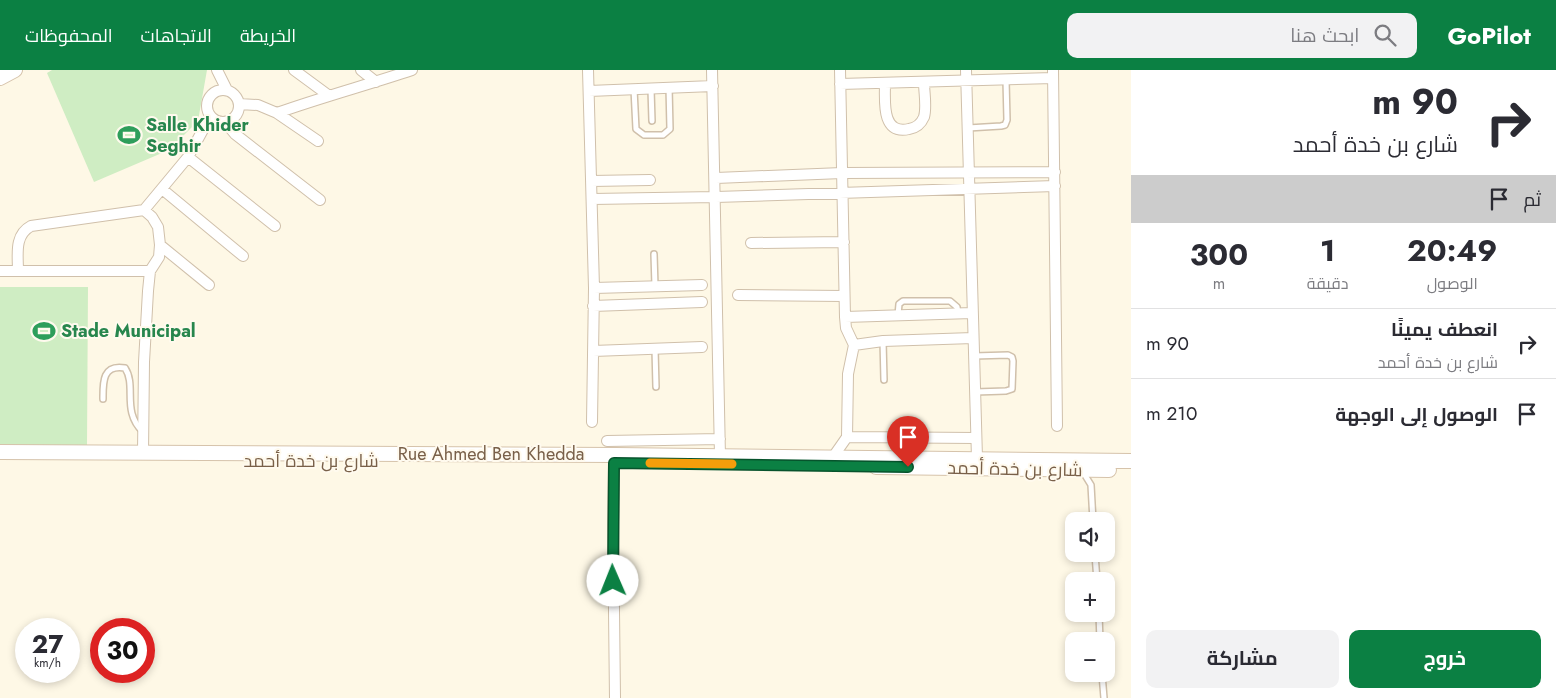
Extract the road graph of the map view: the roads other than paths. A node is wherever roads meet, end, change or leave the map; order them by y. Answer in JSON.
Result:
{"nodes":[{"id":1,"x":15,"y":70,"type":"edge"},
{"id":2,"x":218,"y":70,"type":"edge"},
{"id":3,"x":294,"y":70,"type":"edge"},
{"id":4,"x":361,"y":70,"type":"edge"},
{"id":5,"x":412,"y":70,"type":"edge"},
{"id":6,"x":588,"y":70,"type":"edge"},
{"id":7,"x":712,"y":70,"type":"edge"},
{"id":8,"x":840,"y":70,"type":"edge"},
{"id":9,"x":966,"y":70,"type":"edge"},
{"id":10,"x":1053,"y":74,"type":"edge"},
{"id":11,"x":0,"y":78,"type":"edge"},
{"id":12,"x":1006,"y":80,"type":"junction"},
{"id":13,"x":966,"y":81,"type":"junction"},
{"id":14,"x":376,"y":82,"type":"junction"},
{"id":15,"x":924,"y":82,"type":"junction"},
{"id":16,"x":885,"y":83,"type":"junction"},
{"id":17,"x":840,"y":84,"type":"junction"},
{"id":18,"x":713,"y":86,"type":"junction"},
{"id":19,"x":651,"y":88,"type":"junction"},
{"id":20,"x":669,"y":88,"type":"junction"},
{"id":21,"x":634,"y":89,"type":"junction"},
{"id":22,"x":227,"y":90,"type":"junction"},
{"id":23,"x":589,"y":91,"type":"junction"},
{"id":24,"x":328,"y":95,"type":"junction"},
{"id":25,"x":239,"y":104,"type":"junction"},
{"id":26,"x":277,"y":113,"type":"junction"},
{"id":27,"x":210,"y":117,"type":"junction"},
{"id":28,"x":652,"y":121,"type":"dead end"},
{"id":29,"x":225,"y":122,"type":"junction"},
{"id":30,"x":968,"y":128,"type":"junction"},
{"id":31,"x":318,"y":141,"type":"dead end"},
{"id":32,"x":188,"y":157,"type":"junction"},
{"id":33,"x":1055,"y":172,"type":"junction"},
{"id":34,"x":842,"y":173,"type":"junction"},
{"id":35,"x":969,"y":174,"type":"junction"},
{"id":36,"x":716,"y":178,"type":"junction"},
{"id":37,"x":650,"y":180,"type":"dead end"},
{"id":38,"x":592,"y":181,"type":"junction"},
{"id":39,"x":1055,"y":186,"type":"junction"},
{"id":40,"x":162,"y":189,"type":"junction"},
{"id":41,"x":969,"y":190,"type":"junction"},
{"id":42,"x":843,"y":192,"type":"junction"},
{"id":43,"x":716,"y":197,"type":"junction"},
{"id":44,"x":592,"y":199,"type":"junction"},
{"id":45,"x":320,"y":200,"type":"dead end"},
{"id":46,"x":144,"y":210,"type":"junction"},
{"id":47,"x":275,"y":226,"type":"dead end"},
{"id":48,"x":844,"y":242,"type":"junction"},
{"id":49,"x":751,"y":243,"type":"dead end"},
{"id":50,"x":160,"y":245,"type":"junction"},
{"id":51,"x":654,"y":254,"type":"dead end"},
{"id":52,"x":242,"y":256,"type":"dead end"},
{"id":53,"x":0,"y":271,"type":"edge"},
{"id":54,"x":18,"y":271,"type":"junction"},
{"id":55,"x":150,"y":271,"type":"junction"},
{"id":56,"x":209,"y":285,"type":"dead end"},
{"id":57,"x":702,"y":285,"type":"dead end"},
{"id":58,"x":655,"y":286,"type":"junction"},
{"id":59,"x":594,"y":288,"type":"junction"},
{"id":60,"x":738,"y":295,"type":"dead end"},
{"id":61,"x":844,"y":296,"type":"junction"},
{"id":62,"x":923,"y":301,"type":"junction"},
{"id":63,"x":702,"y":302,"type":"dead end"},
{"id":64,"x":593,"y":306,"type":"junction"},
{"id":65,"x":958,"y":313,"type":"junction"},
{"id":66,"x":972,"y":313,"type":"junction"},
{"id":67,"x":924,"y":315,"type":"junction"},
{"id":68,"x":898,"y":316,"type":"junction"},
{"id":69,"x":845,"y":317,"type":"junction"},
{"id":70,"x":973,"y":338,"type":"junction"},
{"id":71,"x":883,"y":342,"type":"junction"},
{"id":72,"x":854,"y":345,"type":"junction"},
{"id":73,"x":702,"y":347,"type":"dead end"},
{"id":74,"x":655,"y":348,"type":"junction"},
{"id":75,"x":593,"y":351,"type":"junction"},
{"id":76,"x":974,"y":356,"type":"junction"},
{"id":77,"x":884,"y":380,"type":"dead end"},
{"id":78,"x":656,"y":387,"type":"dead end"},
{"id":79,"x":975,"y":392,"type":"junction"},
{"id":80,"x":103,"y":399,"type":"dead end"},
{"id":81,"x":592,"y":422,"type":"dead end"},
{"id":82,"x":1057,"y":426,"type":"dead end"},
{"id":83,"x":143,"y":432,"type":"junction"},
{"id":84,"x":847,"y":437,"type":"junction"},
{"id":85,"x":976,"y":438,"type":"junction"},
{"id":86,"x":720,"y":439,"type":"junction"},
{"id":87,"x":607,"y":441,"type":"dead end"},
{"id":88,"x":0,"y":452,"type":"edge"},
{"id":89,"x":143,"y":453,"type":"junction"},
{"id":90,"x":720,"y":456,"type":"junction"},
{"id":91,"x":833,"y":457,"type":"junction"},
{"id":92,"x":977,"y":458,"type":"junction"},
{"id":93,"x":0,"y":461,"type":"edge"},
{"id":94,"x":1131,"y":461,"type":"edge"},
{"id":95,"x":614,"y":463,"type":"junction"},
{"id":96,"x":1086,"y":465,"type":"junction"},
{"id":97,"x":1131,"y":470,"type":"edge"},
{"id":98,"x":1092,"y":512,"type":"edge"},
{"id":99,"x":1103,"y":682,"type":"edge"},
{"id":100,"x":615,"y":698,"type":"edge"},
{"id":101,"x":1104,"y":698,"type":"edge"}],
"edges":[{"from":1,"to":11,"type":"main road"},
{"from":2,"to":22,"type":"street"},
{"from":3,"to":24,"type":"street"},
{"from":4,"to":14,"type":"street"},
{"from":5,"to":14,"type":"street"},
{"from":6,"to":23,"type":"street"},
{"from":7,"to":18,"type":"street"},
{"from":8,"to":17,"type":"street"},
{"from":9,"to":13,"type":"street"},
{"from":10,"to":12,"type":"street"},
{"from":10,"to":33,"type":"street"},
{"from":12,"to":13,"type":"street"},
{"from":12,"to":30,"type":"lane"},
{"from":13,"to":15,"type":"street"},
{"from":13,"to":30,"type":"street"},
{"from":14,"to":24,"type":"street"},
{"from":15,"to":16,"type":"street"},
{"from":15,"to":16,"type":"street"},
{"from":16,"to":17,"type":"street"},
{"from":17,"to":34,"type":"street"},
{"from":18,"to":20,"type":"street"},
{"from":18,"to":36,"type":"street"},
{"from":19,"to":20,"type":"street"},
{"from":19,"to":21,"type":"street"},
{"from":19,"to":28,"type":"lane"},
{"from":20,"to":21,"type":"lane"},
{"from":21,"to":23,"type":"street"},
{"from":22,"to":25,"type":"street"},
{"from":22,"to":27,"type":"street"},
{"from":23,"to":38,"type":"street"},
{"from":24,"to":26,"type":"street"},
{"from":25,"to":26,"type":"street"},
{"from":25,"to":29,"type":"street"},
{"from":26,"to":31,"type":"street"},
{"from":27,"to":29,"type":"street"},
{"from":27,"to":32,"type":"street"},
{"from":29,"to":45,"type":"street"},
{"from":30,"to":35,"type":"street"},
{"from":32,"to":40,"type":"street"},
{"from":32,"to":47,"type":"street"},
{"from":33,"to":35,"type":"street"},
{"from":33,"to":39,"type":"street"},
{"from":34,"to":35,"type":"street"},
{"from":34,"to":36,"type":"street"},
{"from":34,"to":42,"type":"street"},
{"from":35,"to":41,"type":"street"},
{"from":36,"to":43,"type":"street"},
{"from":37,"to":38,"type":"street"},
{"from":38,"to":44,"type":"street"},
{"from":39,"to":41,"type":"street"},
{"from":39,"to":82,"type":"street"},
{"from":40,"to":46,"type":"street"},
{"from":40,"to":52,"type":"street"},
{"from":41,"to":42,"type":"street"},
{"from":41,"to":66,"type":"street"},
{"from":42,"to":43,"type":"street"},
{"from":42,"to":48,"type":"street"},
{"from":43,"to":44,"type":"street"},
{"from":43,"to":86,"type":"street"},
{"from":44,"to":59,"type":"street"},
{"from":46,"to":50,"type":"street"},
{"from":46,"to":54,"type":"street"},
{"from":48,"to":49,"type":"street"},
{"from":48,"to":61,"type":"street"},
{"from":50,"to":55,"type":"street"},
{"from":50,"to":56,"type":"street"},
{"from":51,"to":58,"type":"lane"},
{"from":53,"to":54,"type":"street"},
{"from":54,"to":55,"type":"street"},
{"from":55,"to":83,"type":"street"},
{"from":57,"to":58,"type":"street"},
{"from":58,"to":59,"type":"street"},
{"from":59,"to":64,"type":"street"},
{"from":60,"to":61,"type":"street"},
{"from":61,"to":69,"type":"street"},
{"from":62,"to":65,"type":"lane"},
{"from":62,"to":67,"type":"lane"},
{"from":62,"to":68,"type":"lane"},
{"from":63,"to":64,"type":"street"},
{"from":64,"to":75,"type":"street"},
{"from":65,"to":66,"type":"street"},
{"from":65,"to":67,"type":"street"},
{"from":66,"to":70,"type":"street"},
{"from":67,"to":68,"type":"street"},
{"from":68,"to":69,"type":"street"},
{"from":69,"to":72,"type":"street"},
{"from":70,"to":71,"type":"street"},
{"from":70,"to":76,"type":"street"},
{"from":71,"to":72,"type":"street"},
{"from":71,"to":77,"type":"lane"},
{"from":72,"to":84,"type":"street"},
{"from":73,"to":74,"type":"street"},
{"from":74,"to":75,"type":"street"},
{"from":74,"to":78,"type":"lane"},
{"from":75,"to":81,"type":"street"},
{"from":76,"to":79,"type":"street"},
{"from":76,"to":79,"type":"lane"},
{"from":79,"to":85,"type":"street"},
{"from":80,"to":83,"type":"lane"},
{"from":83,"to":89,"type":"street"},
{"from":84,"to":85,"type":"street"},
{"from":84,"to":91,"type":"street"},
{"from":85,"to":92,"type":"street"},
{"from":86,"to":87,"type":"street"},
{"from":86,"to":90,"type":"street"},
{"from":88,"to":89,"type":"main road","name":"Rue Ahmed Ben Khedda"},
{"from":89,"to":90,"type":"main road","name":"Rue Ahmed Ben Khedda"},
{"from":90,"to":91,"type":"main road","name":"Rue Ahmed Ben Khedda"},
{"from":91,"to":92,"type":"main road","name":"Rue Ahmed Ben Khedda"},
{"from":92,"to":96,"type":"main road","name":"Rue Ahmed Ben Khedda"},
{"from":93,"to":95,"type":"main road","name":"شارع بن خدة أحمد"},
{"from":94,"to":96,"type":"main road","name":"Rue Ahmed Ben Khedda"},
{"from":95,"to":96,"type":"main road","name":"شارع بن خدة أحمد"},
{"from":95,"to":100,"type":"street"},
{"from":96,"to":97,"type":"main road","name":"شارع بن خدة أحمد"},
{"from":96,"to":98,"type":"lane"},
{"from":99,"to":101,"type":"lane"}]}
